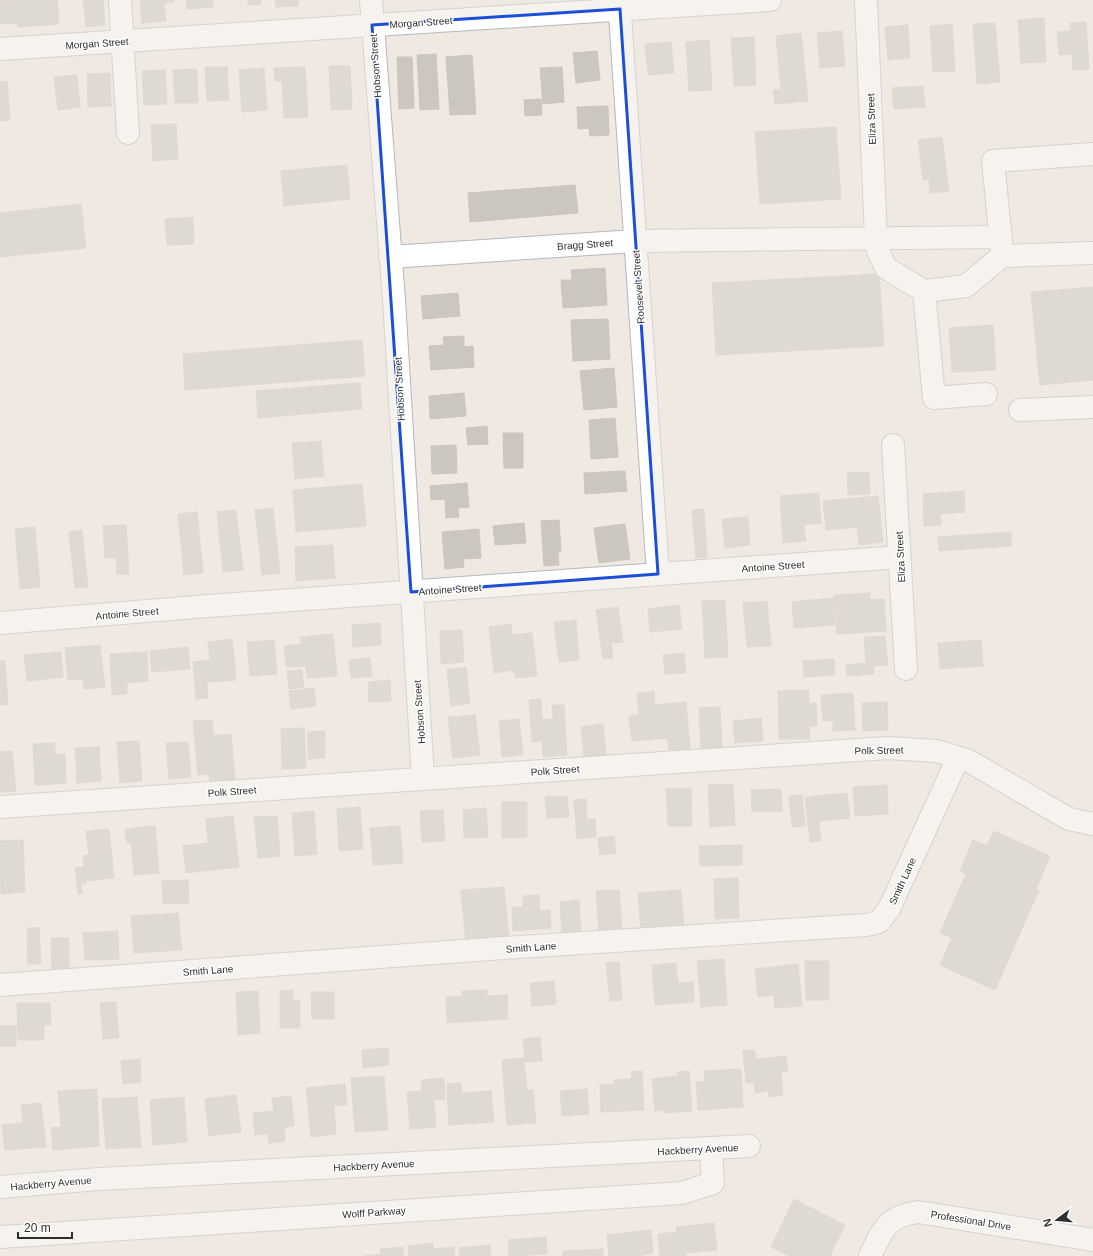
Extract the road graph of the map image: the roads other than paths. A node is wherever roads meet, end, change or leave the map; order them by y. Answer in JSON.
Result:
{"nodes":[{"id":1,"x":120,"y":0,"type":"edge"},
{"id":2,"x":371,"y":0,"type":"edge"},
{"id":3,"x":770,"y":0,"type":"edge"},
{"id":4,"x":866,"y":0,"type":"edge"},
{"id":5,"x":620,"y":5,"type":"edge"},
{"id":6,"x":372,"y":25,"type":"junction"},
{"id":7,"x":123,"y":41,"type":"junction"},
{"id":8,"x":0,"y":49,"type":"edge"},
{"id":9,"x":128,"y":133,"type":"dead end"},
{"id":10,"x":1093,"y":154,"type":"edge"},
{"id":11,"x":876,"y":239,"type":"junction"},
{"id":12,"x":635,"y":241,"type":"junction"},
{"id":13,"x":1002,"y":247,"type":"junction"},
{"id":14,"x":1093,"y":253,"type":"edge"},
{"id":15,"x":390,"y":256,"type":"junction"},
{"id":16,"x":924,"y":291,"type":"junction"},
{"id":17,"x":986,"y":394,"type":"dead end"},
{"id":18,"x":1093,"y":407,"type":"edge"},
{"id":19,"x":1020,"y":410,"type":"dead end"},
{"id":20,"x":893,"y":445,"type":"dead end"},
{"id":21,"x":900,"y":557,"type":"junction"},
{"id":22,"x":658,"y":574,"type":"junction"},
{"id":23,"x":411,"y":592,"type":"junction"},
{"id":24,"x":0,"y":623,"type":"edge"},
{"id":25,"x":906,"y":669,"type":"dead end"},
{"id":26,"x":958,"y":758,"type":"junction"},
{"id":27,"x":423,"y":778,"type":"junction"},
{"id":28,"x":0,"y":807,"type":"edge"},
{"id":29,"x":1093,"y":824,"type":"edge"},
{"id":30,"x":0,"y":985,"type":"edge"},
{"id":31,"x":749,"y":1146,"type":"dead end"},
{"id":32,"x":711,"y":1149,"type":"junction"},
{"id":33,"x":0,"y":1187,"type":"edge"},
{"id":34,"x":0,"y":1237,"type":"edge"},
{"id":35,"x":1093,"y":1240,"type":"edge"},
{"id":36,"x":870,"y":1256,"type":"edge"}],
"edges":[{"from":1,"to":7,"type":"street"},
{"from":2,"to":6,"type":"street","name":"Hobson Street"},
{"from":3,"to":5,"type":"street","name":"Morgan Street"},
{"from":4,"to":11,"type":"street","name":"Eliza Street"},
{"from":5,"to":6,"type":"street","name":"Morgan Street"},
{"from":5,"to":12,"type":"street","name":"Roosevelt Street"},
{"from":6,"to":7,"type":"street","name":"Morgan Street"},
{"from":6,"to":15,"type":"street","name":"Hobson Street"},
{"from":7,"to":8,"type":"street","name":"Morgan Street"},
{"from":7,"to":9,"type":"street"},
{"from":10,"to":13,"type":"street"},
{"from":11,"to":12,"type":"street","name":"Bragg Street"},
{"from":11,"to":13,"type":"street","name":"Bragg Street"},
{"from":11,"to":16,"type":"street","name":"Eliza Street"},
{"from":12,"to":15,"type":"street","name":"Bragg Street"},
{"from":12,"to":22,"type":"street","name":"Roosevelt Street"},
{"from":13,"to":14,"type":"street","name":"Bragg Street"},
{"from":13,"to":16,"type":"street"},
{"from":15,"to":23,"type":"street","name":"Hobson Street"},
{"from":16,"to":17,"type":"street"},
{"from":18,"to":19,"type":"street"},
{"from":20,"to":21,"type":"street","name":"Eliza Street"},
{"from":21,"to":22,"type":"street","name":"Antoine Street"},
{"from":21,"to":25,"type":"street","name":"Eliza Street"},
{"from":22,"to":23,"type":"street","name":"Antoine Street"},
{"from":23,"to":24,"type":"street","name":"Antoine Street"},
{"from":23,"to":27,"type":"street","name":"Hobson Street"},
{"from":26,"to":27,"type":"street","name":"Polk Street"},
{"from":26,"to":29,"type":"street","name":"Polk Street"},
{"from":26,"to":30,"type":"street","name":"Smith Lane"},
{"from":27,"to":28,"type":"street","name":"Polk Street"},
{"from":31,"to":32,"type":"street","name":"Hackberry Avenue"},
{"from":32,"to":33,"type":"street","name":"Hackberry Avenue"},
{"from":32,"to":34,"type":"street","name":"Wolff Parkway"},
{"from":35,"to":36,"type":"street","name":"Professional Drive"}]}
